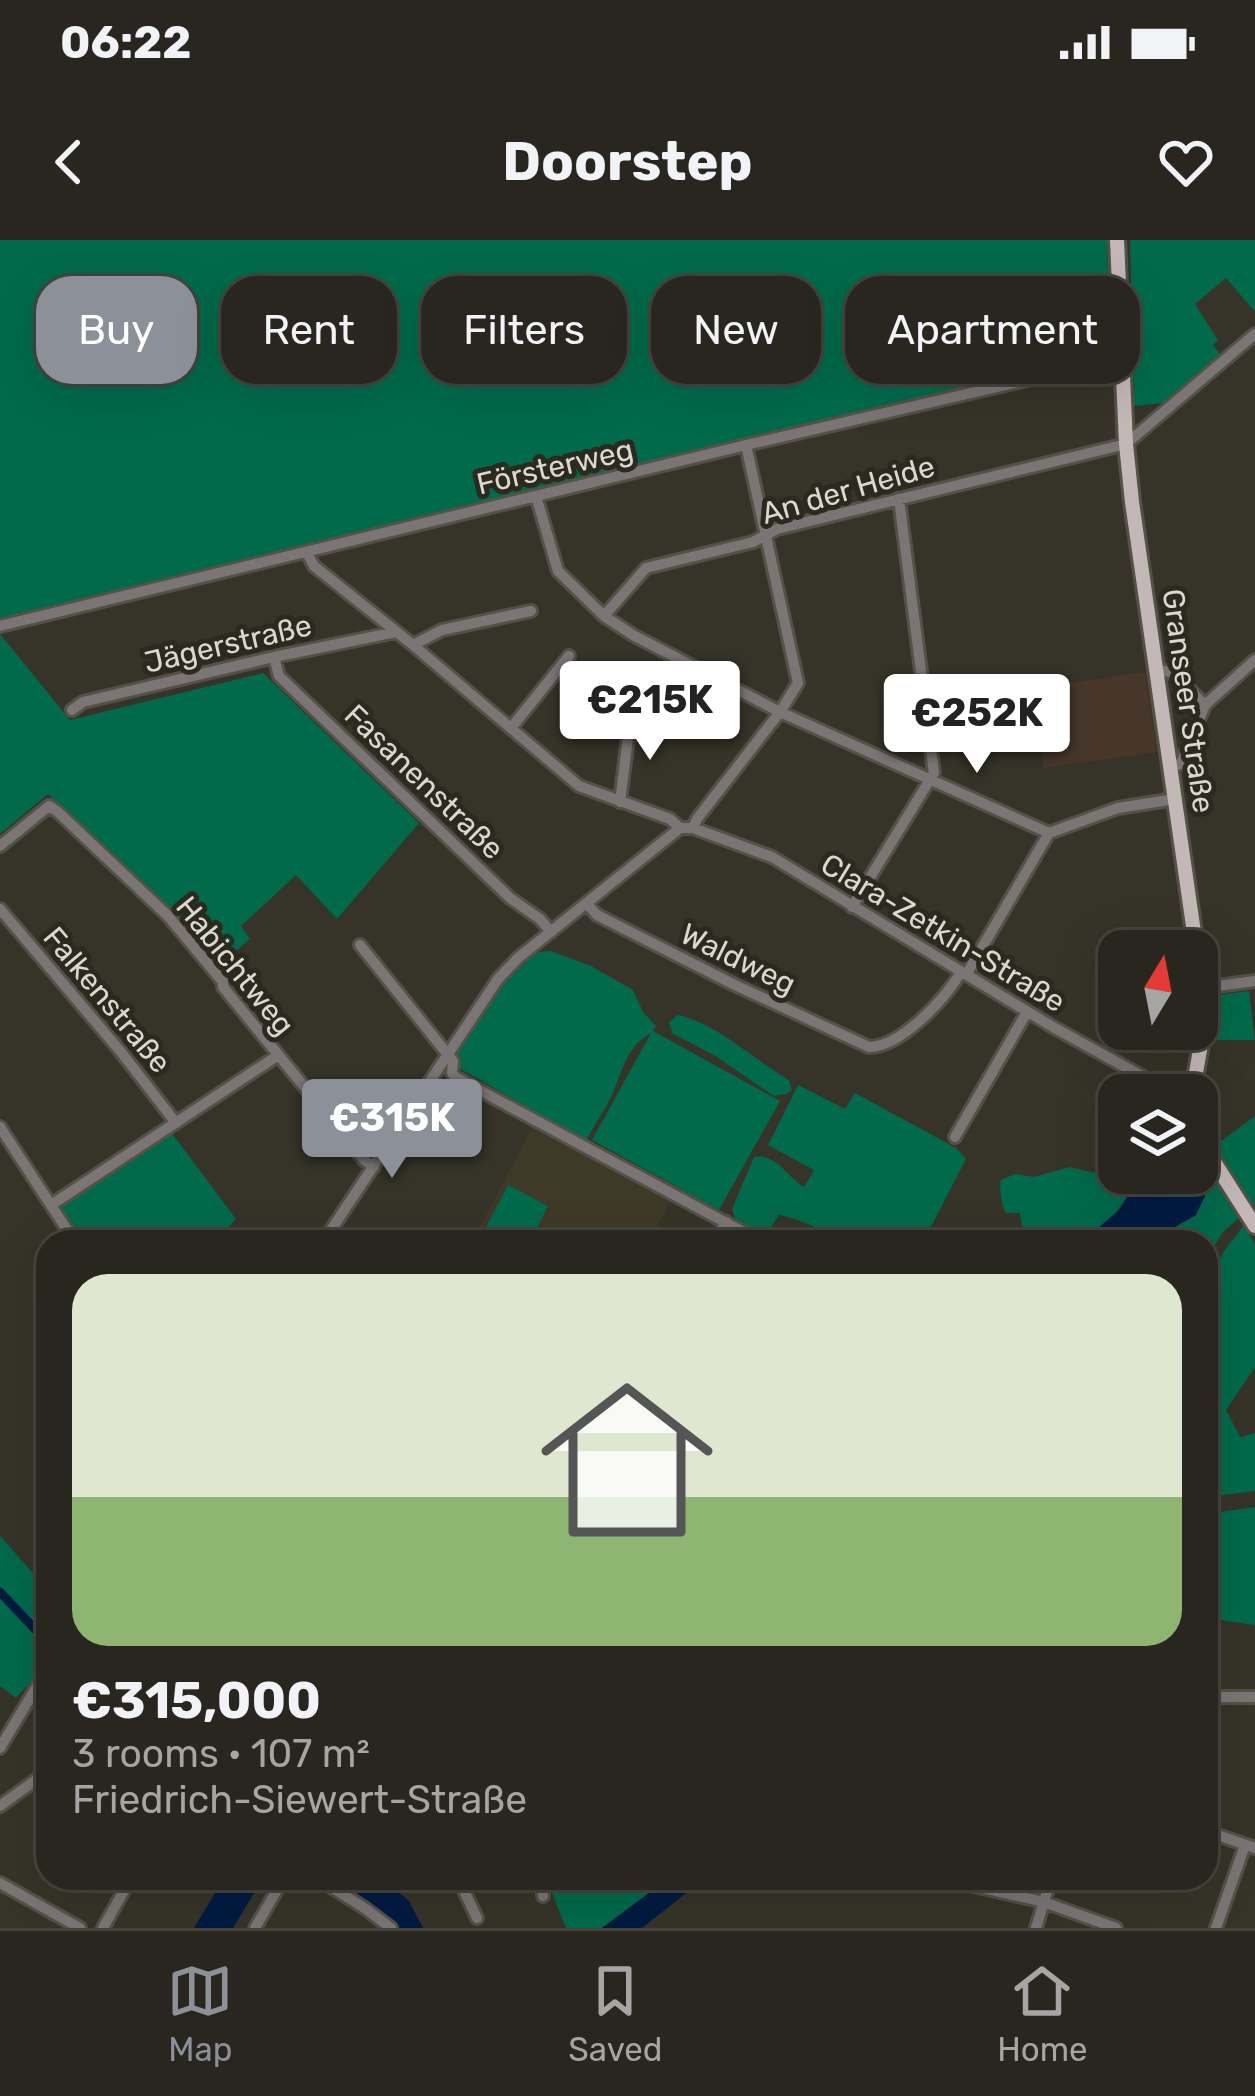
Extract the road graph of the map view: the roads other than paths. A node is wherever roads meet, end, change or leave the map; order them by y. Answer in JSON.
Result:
{"nodes":[{"id":1,"x":1117,"y":240,"type":"edge"},
{"id":2,"x":1118,"y":276,"type":"edge"},
{"id":3,"x":1255,"y":334,"type":"edge"},
{"id":4,"x":1009,"y":384,"type":"edge"},
{"id":5,"x":1123,"y":384,"type":"edge"},
{"id":6,"x":1126,"y":444,"type":"junction"},
{"id":7,"x":746,"y":445,"type":"junction"},
{"id":8,"x":536,"y":496,"type":"junction"},
{"id":9,"x":899,"y":499,"type":"junction"},
{"id":10,"x":765,"y":536,"type":"junction"},
{"id":11,"x":307,"y":553,"type":"junction"},
{"id":12,"x":531,"y":611,"type":"dead end"},
{"id":13,"x":604,"y":616,"type":"junction"},
{"id":14,"x":0,"y":626,"type":"edge"},
{"id":15,"x":396,"y":632,"type":"junction"},
{"id":16,"x":413,"y":645,"type":"junction"},
{"id":17,"x":569,"y":656,"type":"dead end"},
{"id":18,"x":274,"y":657,"type":"junction"},
{"id":19,"x":1255,"y":660,"type":"edge"},
{"id":20,"x":1156,"y":669,"type":"junction"},
{"id":21,"x":1205,"y":705,"type":"junction"},
{"id":22,"x":72,"y":710,"type":"dead end"},
{"id":23,"x":780,"y":712,"type":"junction"},
{"id":24,"x":631,"y":713,"type":"dead end"},
{"id":25,"x":511,"y":728,"type":"junction"},
{"id":26,"x":1170,"y":766,"type":"junction"},
{"id":27,"x":930,"y":781,"type":"junction"},
{"id":28,"x":1175,"y":799,"type":"junction"},
{"id":29,"x":620,"y":802,"type":"junction"},
{"id":30,"x":687,"y":828,"type":"junction"},
{"id":31,"x":1048,"y":833,"type":"junction"},
{"id":32,"x":0,"y":846,"type":"edge"},
{"id":33,"x":586,"y":904,"type":"junction"},
{"id":34,"x":852,"y":907,"type":"junction"},
{"id":35,"x":0,"y":909,"type":"edge"},
{"id":36,"x":1194,"y":930,"type":"edge"},
{"id":37,"x":551,"y":932,"type":"junction"},
{"id":38,"x":360,"y":945,"type":"dead end"},
{"id":39,"x":963,"y":974,"type":"junction"},
{"id":40,"x":1255,"y":981,"type":"edge"},
{"id":41,"x":1218,"y":986,"type":"edge"},
{"id":42,"x":1027,"y":1012,"type":"junction"},
{"id":43,"x":448,"y":1054,"type":"junction"},
{"id":44,"x":277,"y":1056,"type":"junction"},
{"id":45,"x":1138,"y":1074,"type":"edge"},
{"id":46,"x":176,"y":1123,"type":"junction"},
{"id":47,"x":0,"y":1127,"type":"edge"},
{"id":48,"x":955,"y":1137,"type":"dead end"},
{"id":49,"x":374,"y":1167,"type":"junction"},
{"id":50,"x":1218,"y":1168,"type":"edge"},
{"id":51,"x":51,"y":1205,"type":"junction"},
{"id":52,"x":726,"y":1222,"type":"junction"},
{"id":53,"x":1255,"y":1226,"type":"edge"},
{"id":54,"x":67,"y":1230,"type":"edge"},
{"id":55,"x":331,"y":1230,"type":"edge"},
{"id":56,"x":722,"y":1230,"type":"edge"},
{"id":57,"x":740,"y":1230,"type":"edge"},
{"id":58,"x":36,"y":1688,"type":"edge"},
{"id":59,"x":1218,"y":1697,"type":"edge"},
{"id":60,"x":1255,"y":1697,"type":"edge"},
{"id":61,"x":0,"y":1748,"type":"edge"},
{"id":62,"x":36,"y":1780,"type":"edge"},
{"id":63,"x":0,"y":1806,"type":"edge"},
{"id":64,"x":1218,"y":1835,"type":"edge"},
{"id":65,"x":1250,"y":1846,"type":"edge"},
{"id":66,"x":0,"y":1883,"type":"edge"},
{"id":67,"x":124,"y":1890,"type":"edge"},
{"id":68,"x":277,"y":1890,"type":"edge"},
{"id":69,"x":336,"y":1890,"type":"edge"},
{"id":70,"x":464,"y":1890,"type":"edge"},
{"id":71,"x":543,"y":1890,"type":"edge"},
{"id":72,"x":994,"y":1890,"type":"edge"},
{"id":73,"x":1047,"y":1890,"type":"edge"},
{"id":74,"x":543,"y":1896,"type":"dead end"},
{"id":75,"x":1044,"y":1901,"type":"junction"},
{"id":76,"x":477,"y":1918,"type":"dead end"},
{"id":77,"x":55,"y":1922,"type":"edge"},
{"id":78,"x":80,"y":1928,"type":"edge"},
{"id":79,"x":103,"y":1928,"type":"edge"},
{"id":80,"x":255,"y":1928,"type":"edge"},
{"id":81,"x":391,"y":1928,"type":"edge"},
{"id":82,"x":1036,"y":1928,"type":"edge"},
{"id":83,"x":1116,"y":1928,"type":"edge"},
{"id":84,"x":1216,"y":1928,"type":"edge"}],
"edges":[{"from":1,"to":2,"type":"main road","name":"Granseer Straße"},
{"from":3,"to":6,"type":"street"},
{"from":4,"to":7,"type":"street","name":"Försterweg"},
{"from":5,"to":6,"type":"main road","name":"Granseer Straße"},
{"from":6,"to":9,"type":"street","name":"An der Heide"},
{"from":6,"to":20,"type":"main road","name":"Granseer Straße"},
{"from":7,"to":8,"type":"street","name":"Försterweg"},
{"from":7,"to":10,"type":"street"},
{"from":8,"to":11,"type":"street","name":"Försterweg"},
{"from":8,"to":13,"type":"street"},
{"from":9,"to":10,"type":"street","name":"An der Heide"},
{"from":9,"to":27,"type":"street"},
{"from":10,"to":13,"type":"street","name":"An der Heide"},
{"from":10,"to":23,"type":"street"},
{"from":11,"to":14,"type":"street","name":"Försterweg"},
{"from":11,"to":15,"type":"street","name":"Clara-Zetkin-Straße"},
{"from":12,"to":16,"type":"street"},
{"from":13,"to":23,"type":"street"},
{"from":15,"to":16,"type":"street","name":"Clara-Zetkin-Straße"},
{"from":15,"to":18,"type":"street","name":"Jägerstraße"},
{"from":16,"to":25,"type":"street","name":"Clara-Zetkin-Straße"},
{"from":17,"to":25,"type":"street"},
{"from":18,"to":22,"type":"street","name":"Jägerstraße"},
{"from":18,"to":37,"type":"street","name":"Fasanenstraße"},
{"from":19,"to":21,"type":"street"},
{"from":20,"to":21,"type":"street"},
{"from":20,"to":26,"type":"main road","name":"Granseer Straße"},
{"from":21,"to":26,"type":"street"},
{"from":23,"to":27,"type":"street"},
{"from":23,"to":30,"type":"street"},
{"from":24,"to":29,"type":"street"},
{"from":25,"to":29,"type":"street","name":"Clara-Zetkin-Straße"},
{"from":26,"to":28,"type":"main road","name":"Granseer Straße"},
{"from":27,"to":31,"type":"street"},
{"from":27,"to":34,"type":"street"},
{"from":28,"to":31,"type":"street"},
{"from":28,"to":36,"type":"main road","name":"Granseer Straße"},
{"from":29,"to":30,"type":"street","name":"Clara-Zetkin-Straße"},
{"from":30,"to":33,"type":"street"},
{"from":30,"to":34,"type":"street","name":"Clara-Zetkin-Straße"},
{"from":31,"to":39,"type":"street"},
{"from":32,"to":44,"type":"street","name":"Habichtweg"},
{"from":33,"to":37,"type":"street"},
{"from":33,"to":39,"type":"street","name":"Waldweg"},
{"from":34,"to":39,"type":"street","name":"Clara-Zetkin-Straße"},
{"from":35,"to":46,"type":"street","name":"Falkenstraße"},
{"from":37,"to":43,"type":"street"},
{"from":38,"to":43,"type":"street"},
{"from":39,"to":42,"type":"street","name":"Clara-Zetkin-Straße"},
{"from":40,"to":41,"type":"street"},
{"from":42,"to":45,"type":"street","name":"Clara-Zetkin-Straße"},
{"from":42,"to":48,"type":"street"},
{"from":43,"to":49,"type":"street"},
{"from":43,"to":52,"type":"street"},
{"from":44,"to":46,"type":"street"},
{"from":44,"to":49,"type":"street","name":"Habichtweg"},
{"from":46,"to":51,"type":"street"},
{"from":47,"to":51,"type":"street"},
{"from":49,"to":55,"type":"street"},
{"from":50,"to":53,"type":"main road"},
{"from":51,"to":54,"type":"street"},
{"from":52,"to":56,"type":"street"},
{"from":52,"to":57,"type":"street"},
{"from":58,"to":61,"type":"street"},
{"from":59,"to":60,"type":"street"},
{"from":62,"to":63,"type":"street"},
{"from":64,"to":65,"type":"street"},
{"from":65,"to":84,"type":"street"},
{"from":66,"to":77,"type":"street"},
{"from":67,"to":79,"type":"street"},
{"from":68,"to":80,"type":"street"},
{"from":69,"to":81,"type":"street"},
{"from":70,"to":76,"type":"street"},
{"from":71,"to":74,"type":"street"},
{"from":72,"to":75,"type":"street"},
{"from":73,"to":75,"type":"street"},
{"from":75,"to":82,"type":"street"},
{"from":75,"to":83,"type":"street"},
{"from":77,"to":78,"type":"street"}]}
